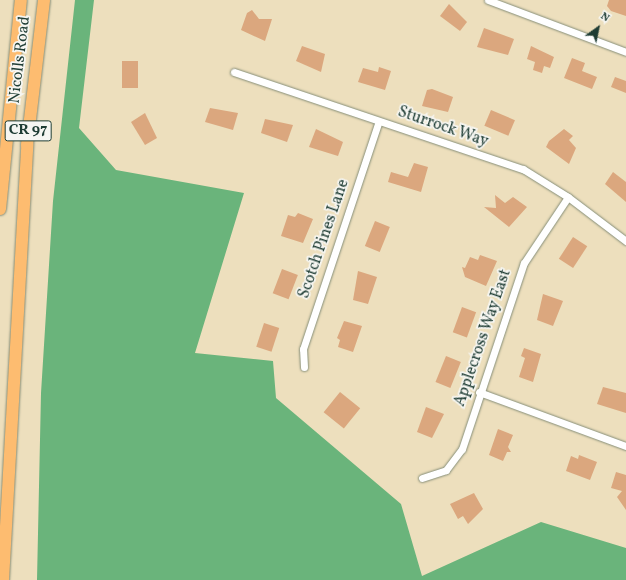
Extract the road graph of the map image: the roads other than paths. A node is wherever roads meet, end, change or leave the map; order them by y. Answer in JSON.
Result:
{"nodes":[{"id":1,"x":21,"y":0,"type":"edge"},
{"id":2,"x":44,"y":0,"type":"edge"},
{"id":3,"x":488,"y":0,"type":"edge"},
{"id":4,"x":626,"y":52,"type":"edge"},
{"id":5,"x":234,"y":72,"type":"dead end"},
{"id":6,"x":379,"y":120,"type":"junction"},
{"id":7,"x":568,"y":197,"type":"junction"},
{"id":8,"x":0,"y":209,"type":"edge"},
{"id":9,"x":626,"y":241,"type":"edge"},
{"id":10,"x":304,"y":367,"type":"dead end"},
{"id":11,"x":479,"y":392,"type":"junction"},
{"id":12,"x":626,"y":446,"type":"edge"},
{"id":13,"x":422,"y":478,"type":"dead end"},
{"id":14,"x":3,"y":580,"type":"edge"}],
"edges":[{"from":1,"to":8,"type":"highway","name":"Nicolls Road","number":"CR 97"},
{"from":2,"to":14,"type":"highway","name":"Nicolls Road","number":"CR 97"},
{"from":3,"to":4,"type":"street"},
{"from":5,"to":6,"type":"street","name":"Sturrock Way"},
{"from":6,"to":7,"type":"street","name":"Sturrock Way"},
{"from":6,"to":10,"type":"street","name":"Scotch Pines Lane"},
{"from":7,"to":9,"type":"street","name":"Sturrock Way"},
{"from":7,"to":11,"type":"street","name":"Applecross Way East"},
{"from":11,"to":12,"type":"street"},
{"from":11,"to":13,"type":"street","name":"Applecross Way East"}]}
